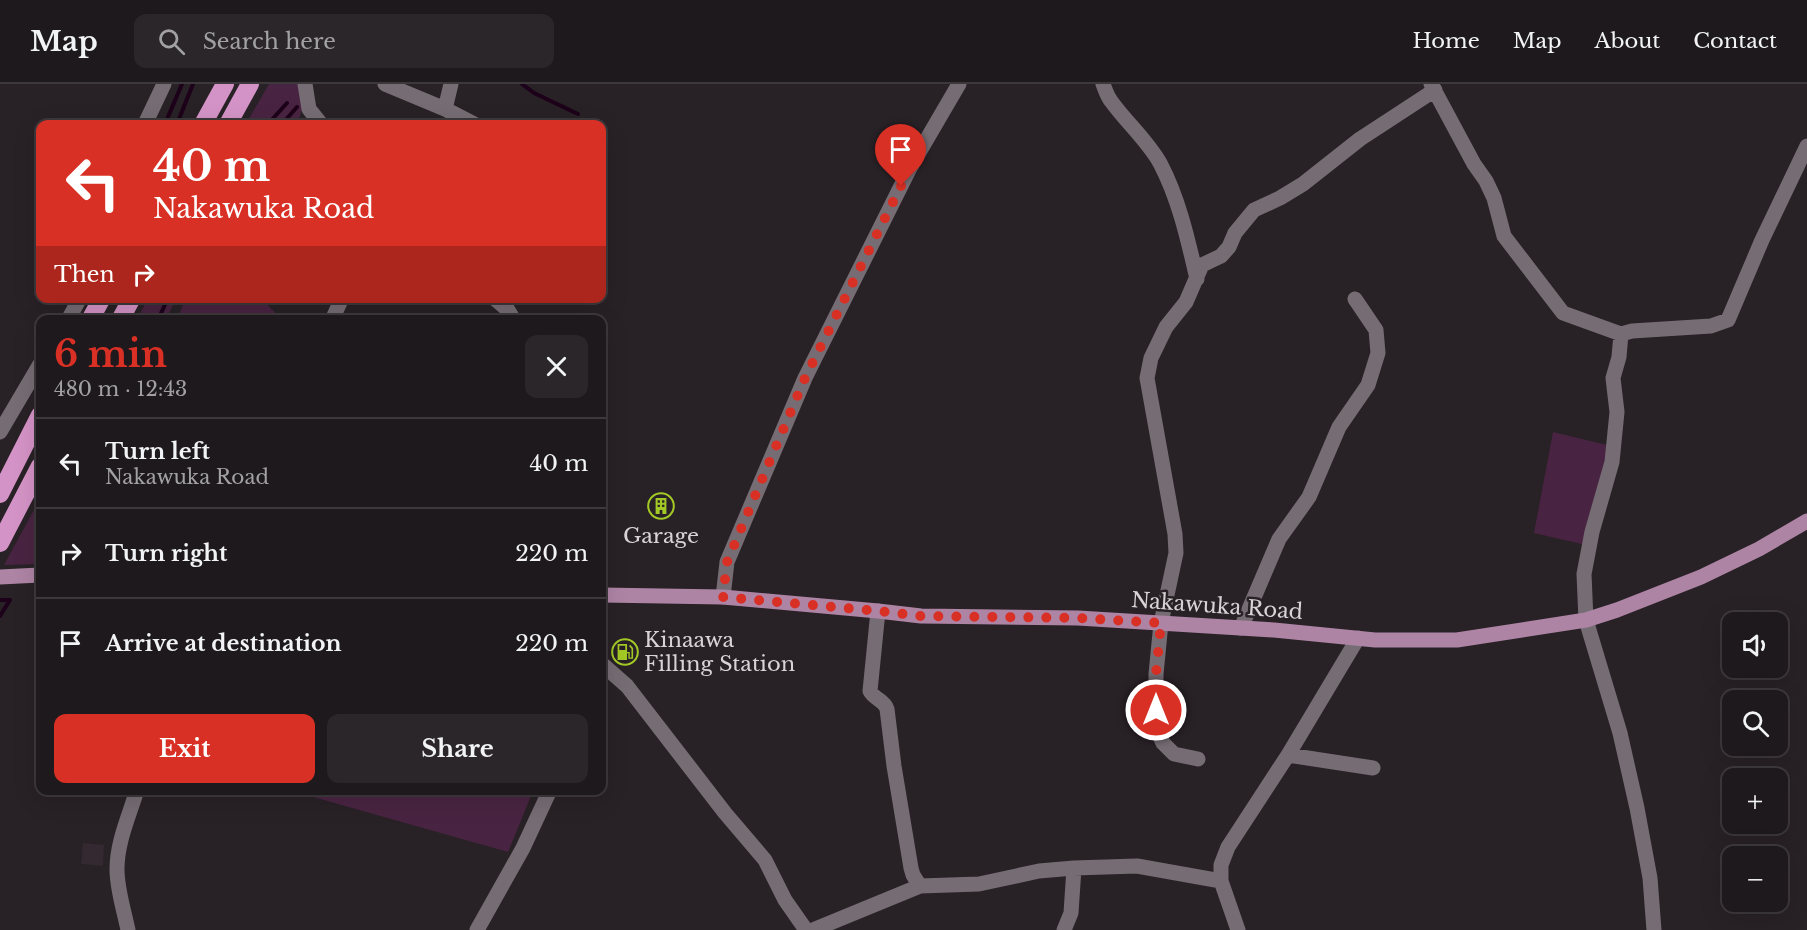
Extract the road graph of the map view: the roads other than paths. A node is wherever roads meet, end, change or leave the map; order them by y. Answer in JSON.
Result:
{"nodes":[{"id":1,"x":164,"y":84,"type":"edge"},
{"id":2,"x":225,"y":84,"type":"edge"},
{"id":3,"x":250,"y":84,"type":"edge"},
{"id":4,"x":305,"y":84,"type":"edge"},
{"id":5,"x":385,"y":84,"type":"edge"},
{"id":6,"x":451,"y":84,"type":"edge"},
{"id":7,"x":959,"y":84,"type":"edge"},
{"id":8,"x":1103,"y":84,"type":"edge"},
{"id":9,"x":1433,"y":87,"type":"edge"},
{"id":10,"x":445,"y":109,"type":"junction"},
{"id":11,"x":147,"y":120,"type":"edge"},
{"id":12,"x":205,"y":120,"type":"edge"},
{"id":13,"x":230,"y":120,"type":"edge"},
{"id":14,"x":318,"y":120,"type":"edge"},
{"id":15,"x":466,"y":120,"type":"edge"},
{"id":16,"x":1807,"y":146,"type":"edge"},
{"id":17,"x":1197,"y":279,"type":"junction"},
{"id":18,"x":1355,"y":299,"type":"dead end"},
{"id":19,"x":1621,"y":334,"type":"junction"},
{"id":20,"x":36,"y":371,"type":"edge"},
{"id":21,"x":36,"y":423,"type":"edge"},
{"id":22,"x":0,"y":432,"type":"edge"},
{"id":23,"x":36,"y":474,"type":"edge"},
{"id":24,"x":0,"y":494,"type":"edge"},
{"id":25,"x":1807,"y":521,"type":"edge"},
{"id":26,"x":0,"y":543,"type":"edge"},
{"id":27,"x":36,"y":575,"type":"edge"},
{"id":28,"x":0,"y":577,"type":"edge"},
{"id":29,"x":606,"y":595,"type":"edge"},
{"id":30,"x":723,"y":597,"type":"junction"},
{"id":31,"x":878,"y":611,"type":"junction"},
{"id":32,"x":1586,"y":620,"type":"junction"},
{"id":33,"x":1161,"y":623,"type":"junction"},
{"id":34,"x":1241,"y":627,"type":"junction"},
{"id":35,"x":1358,"y":638,"type":"junction"},
{"id":36,"x":606,"y":668,"type":"edge"},
{"id":37,"x":1288,"y":755,"type":"junction"},
{"id":38,"x":1198,"y":759,"type":"dead end"},
{"id":39,"x":1373,"y":768,"type":"dead end"},
{"id":40,"x":135,"y":795,"type":"edge"},
{"id":41,"x":548,"y":795,"type":"edge"},
{"id":42,"x":1074,"y":868,"type":"junction"},
{"id":43,"x":1221,"y":881,"type":"junction"},
{"id":44,"x":920,"y":886,"type":"junction"},
{"id":45,"x":129,"y":930,"type":"edge"},
{"id":46,"x":477,"y":930,"type":"edge"},
{"id":47,"x":806,"y":930,"type":"edge"},
{"id":48,"x":813,"y":930,"type":"edge"},
{"id":49,"x":1064,"y":930,"type":"edge"},
{"id":50,"x":1238,"y":930,"type":"edge"},
{"id":51,"x":1654,"y":930,"type":"edge"}],
"edges":[{"from":1,"to":11,"type":"street"},
{"from":2,"to":12,"type":"highway"},
{"from":3,"to":13,"type":"highway"},
{"from":4,"to":14,"type":"street"},
{"from":5,"to":10,"type":"street"},
{"from":6,"to":10,"type":"street"},
{"from":7,"to":30,"type":"street"},
{"from":8,"to":17,"type":"street"},
{"from":9,"to":17,"type":"street"},
{"from":9,"to":19,"type":"street"},
{"from":10,"to":15,"type":"street"},
{"from":16,"to":19,"type":"street"},
{"from":17,"to":33,"type":"street"},
{"from":18,"to":34,"type":"street"},
{"from":19,"to":32,"type":"street"},
{"from":20,"to":22,"type":"street"},
{"from":21,"to":24,"type":"highway"},
{"from":23,"to":26,"type":"highway"},
{"from":25,"to":32,"type":"main road","name":"Nakawuka Road"},
{"from":27,"to":28,"type":"main road"},
{"from":29,"to":30,"type":"main road","name":"Nakawuka Road"},
{"from":30,"to":31,"type":"main road","name":"Nakawuka Road"},
{"from":31,"to":33,"type":"main road","name":"Nakawuka Road"},
{"from":31,"to":44,"type":"street"},
{"from":32,"to":35,"type":"main road","name":"Nakawuka Road"},
{"from":32,"to":51,"type":"street"},
{"from":33,"to":34,"type":"main road","name":"Nakawuka Road"},
{"from":33,"to":38,"type":"street"},
{"from":34,"to":35,"type":"main road","name":"Nakawuka Road"},
{"from":35,"to":37,"type":"street"},
{"from":36,"to":47,"type":"street"},
{"from":37,"to":39,"type":"street"},
{"from":37,"to":43,"type":"street"},
{"from":40,"to":45,"type":"street"},
{"from":41,"to":46,"type":"street"},
{"from":42,"to":43,"type":"street"},
{"from":42,"to":44,"type":"street"},
{"from":42,"to":49,"type":"street"},
{"from":43,"to":50,"type":"street"},
{"from":44,"to":48,"type":"street"}]}
